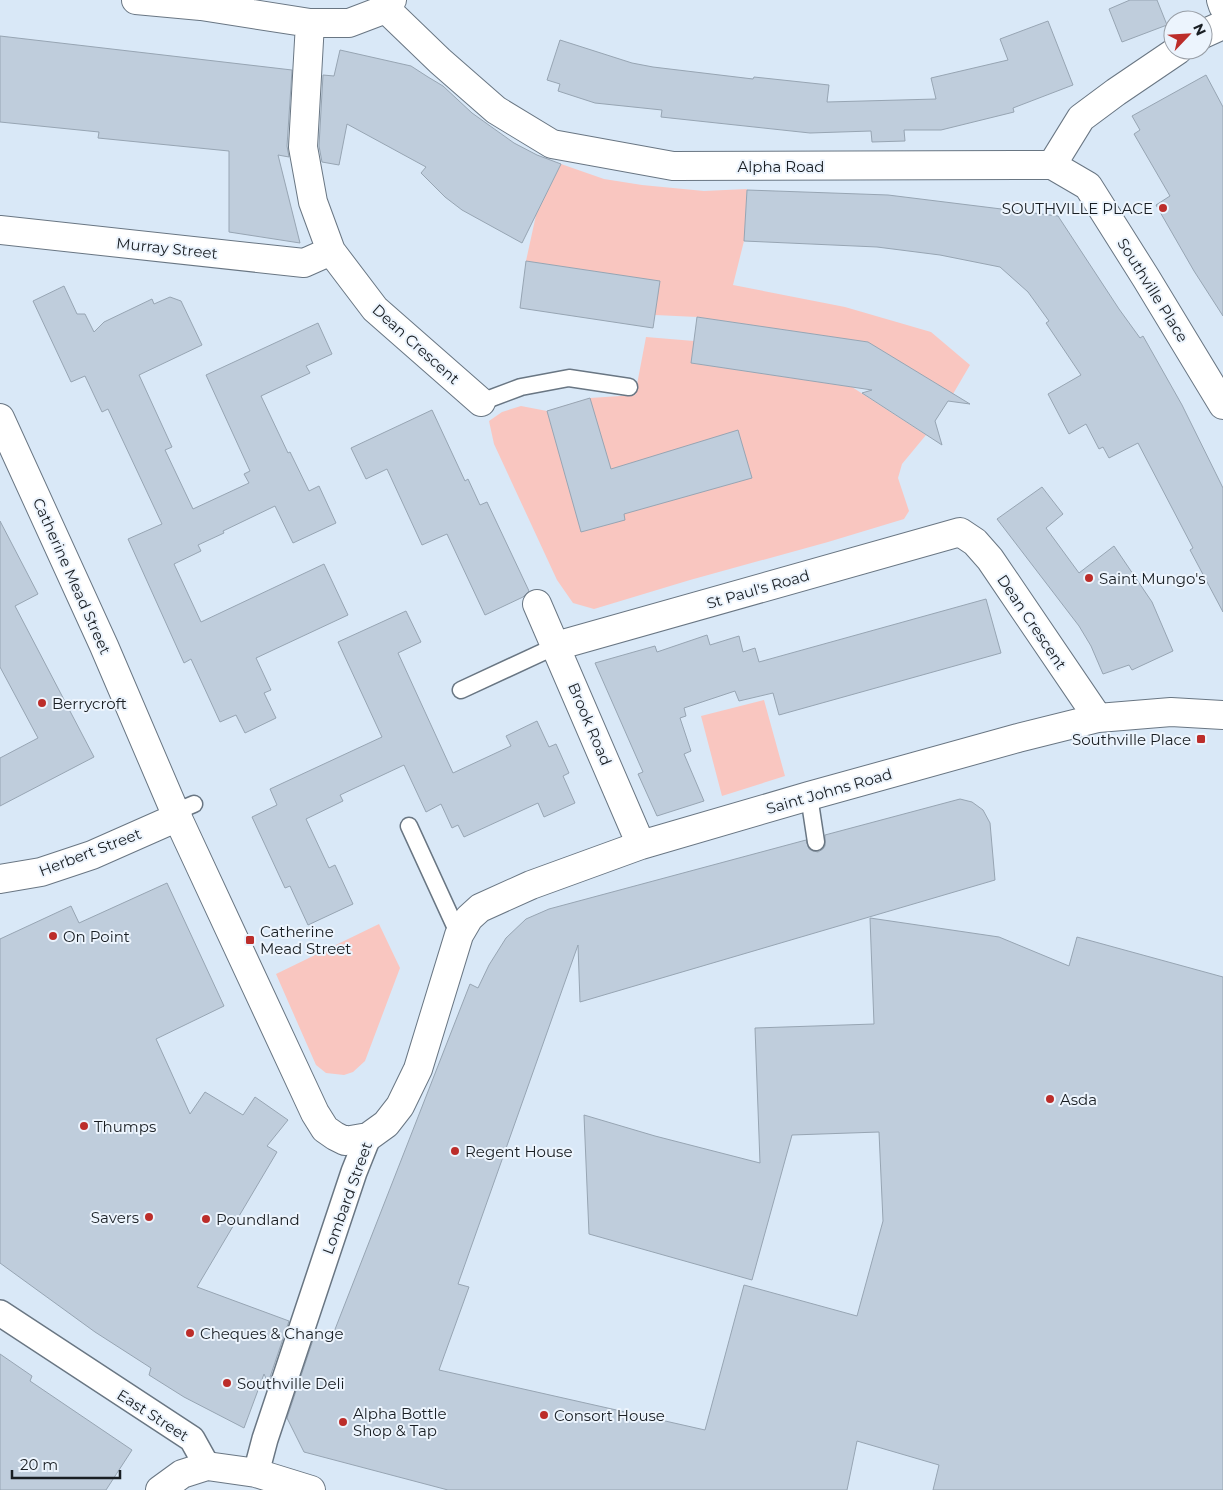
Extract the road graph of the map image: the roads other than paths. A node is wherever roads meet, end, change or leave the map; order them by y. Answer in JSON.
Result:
{"nodes":[{"id":1,"x":136,"y":0,"type":"edge"},
{"id":2,"x":1221,"y":0,"type":"edge"},
{"id":3,"x":389,"y":4,"type":"edge"},
{"id":4,"x":1223,"y":6,"type":"edge"},
{"id":5,"x":310,"y":23,"type":"junction"},
{"id":6,"x":1163,"y":60,"type":"edge"},
{"id":7,"x":1052,"y":165,"type":"junction"},
{"id":8,"x":0,"y":230,"type":"edge"},
{"id":9,"x":331,"y":251,"type":"junction"},
{"id":10,"x":630,"y":388,"type":"dead end"},
{"id":11,"x":481,"y":402,"type":"joint"},
{"id":12,"x":1223,"y":405,"type":"edge"},
{"id":13,"x":0,"y":418,"type":"edge"},
{"id":14,"x":960,"y":532,"type":"joint"},
{"id":15,"x":537,"y":604,"type":"dead end"},
{"id":16,"x":556,"y":646,"type":"junction"},
{"id":17,"x":462,"y":690,"type":"dead end"},
{"id":18,"x":1223,"y":715,"type":"edge"},
{"id":19,"x":1098,"y":718,"type":"junction"},
{"id":20,"x":809,"y":796,"type":"junction"},
{"id":21,"x":182,"y":811,"type":"junction"},
{"id":22,"x":409,"y":826,"type":"dead end"},
{"id":23,"x":816,"y":842,"type":"dead end"},
{"id":24,"x":642,"y":844,"type":"junction"},
{"id":25,"x":0,"y":879,"type":"edge"},
{"id":26,"x":459,"y":935,"type":"junction"},
{"id":27,"x":368,"y":1137,"type":"junction"},
{"id":28,"x":0,"y":1313,"type":"edge"},
{"id":29,"x":206,"y":1466,"type":"junction"},
{"id":30,"x":256,"y":1473,"type":"junction"},
{"id":31,"x":160,"y":1490,"type":"edge"},
{"id":32,"x":311,"y":1490,"type":"edge"}],
"edges":[{"from":1,"to":5,"type":"main road"},
{"from":2,"to":4,"type":"main road"},
{"from":3,"to":5,"type":"main road"},
{"from":3,"to":7,"type":"main road","name":"Alpha Road"},
{"from":5,"to":9,"type":"main road","name":"Dean Crescent"},
{"from":6,"to":7,"type":"main road"},
{"from":7,"to":12,"type":"main road","name":"Southville Place"},
{"from":8,"to":9,"type":"main road","name":"Murray Street"},
{"from":9,"to":11,"type":"main road","name":"Dean Crescent"},
{"from":10,"to":11,"type":"lane"},
{"from":13,"to":21,"type":"main road","name":"Catherine Mead Street"},
{"from":14,"to":16,"type":"main road","name":"St Paul's Road"},
{"from":14,"to":19,"type":"main road","name":"Dean Crescent"},
{"from":15,"to":16,"type":"main road","name":"Brook Road"},
{"from":16,"to":17,"type":"lane"},
{"from":16,"to":24,"type":"main road","name":"Brook Road"},
{"from":18,"to":19,"type":"main road","name":"Saint Johns Road"},
{"from":19,"to":20,"type":"main road","name":"Saint Johns Road"},
{"from":20,"to":23,"type":"lane"},
{"from":20,"to":24,"type":"main road","name":"Saint Johns Road"},
{"from":21,"to":25,"type":"main road","name":"Herbert Street"},
{"from":21,"to":27,"type":"main road","name":"Catherine Mead Street"},
{"from":22,"to":26,"type":"lane"},
{"from":24,"to":26,"type":"main road","name":"Saint Johns Road"},
{"from":26,"to":27,"type":"main road","name":"Lombard Street"},
{"from":27,"to":30,"type":"street","name":"Lombard Street"},
{"from":28,"to":29,"type":"street","name":"East Street"},
{"from":29,"to":30,"type":"main road"},
{"from":29,"to":31,"type":"main road"},
{"from":30,"to":32,"type":"main road"}]}
